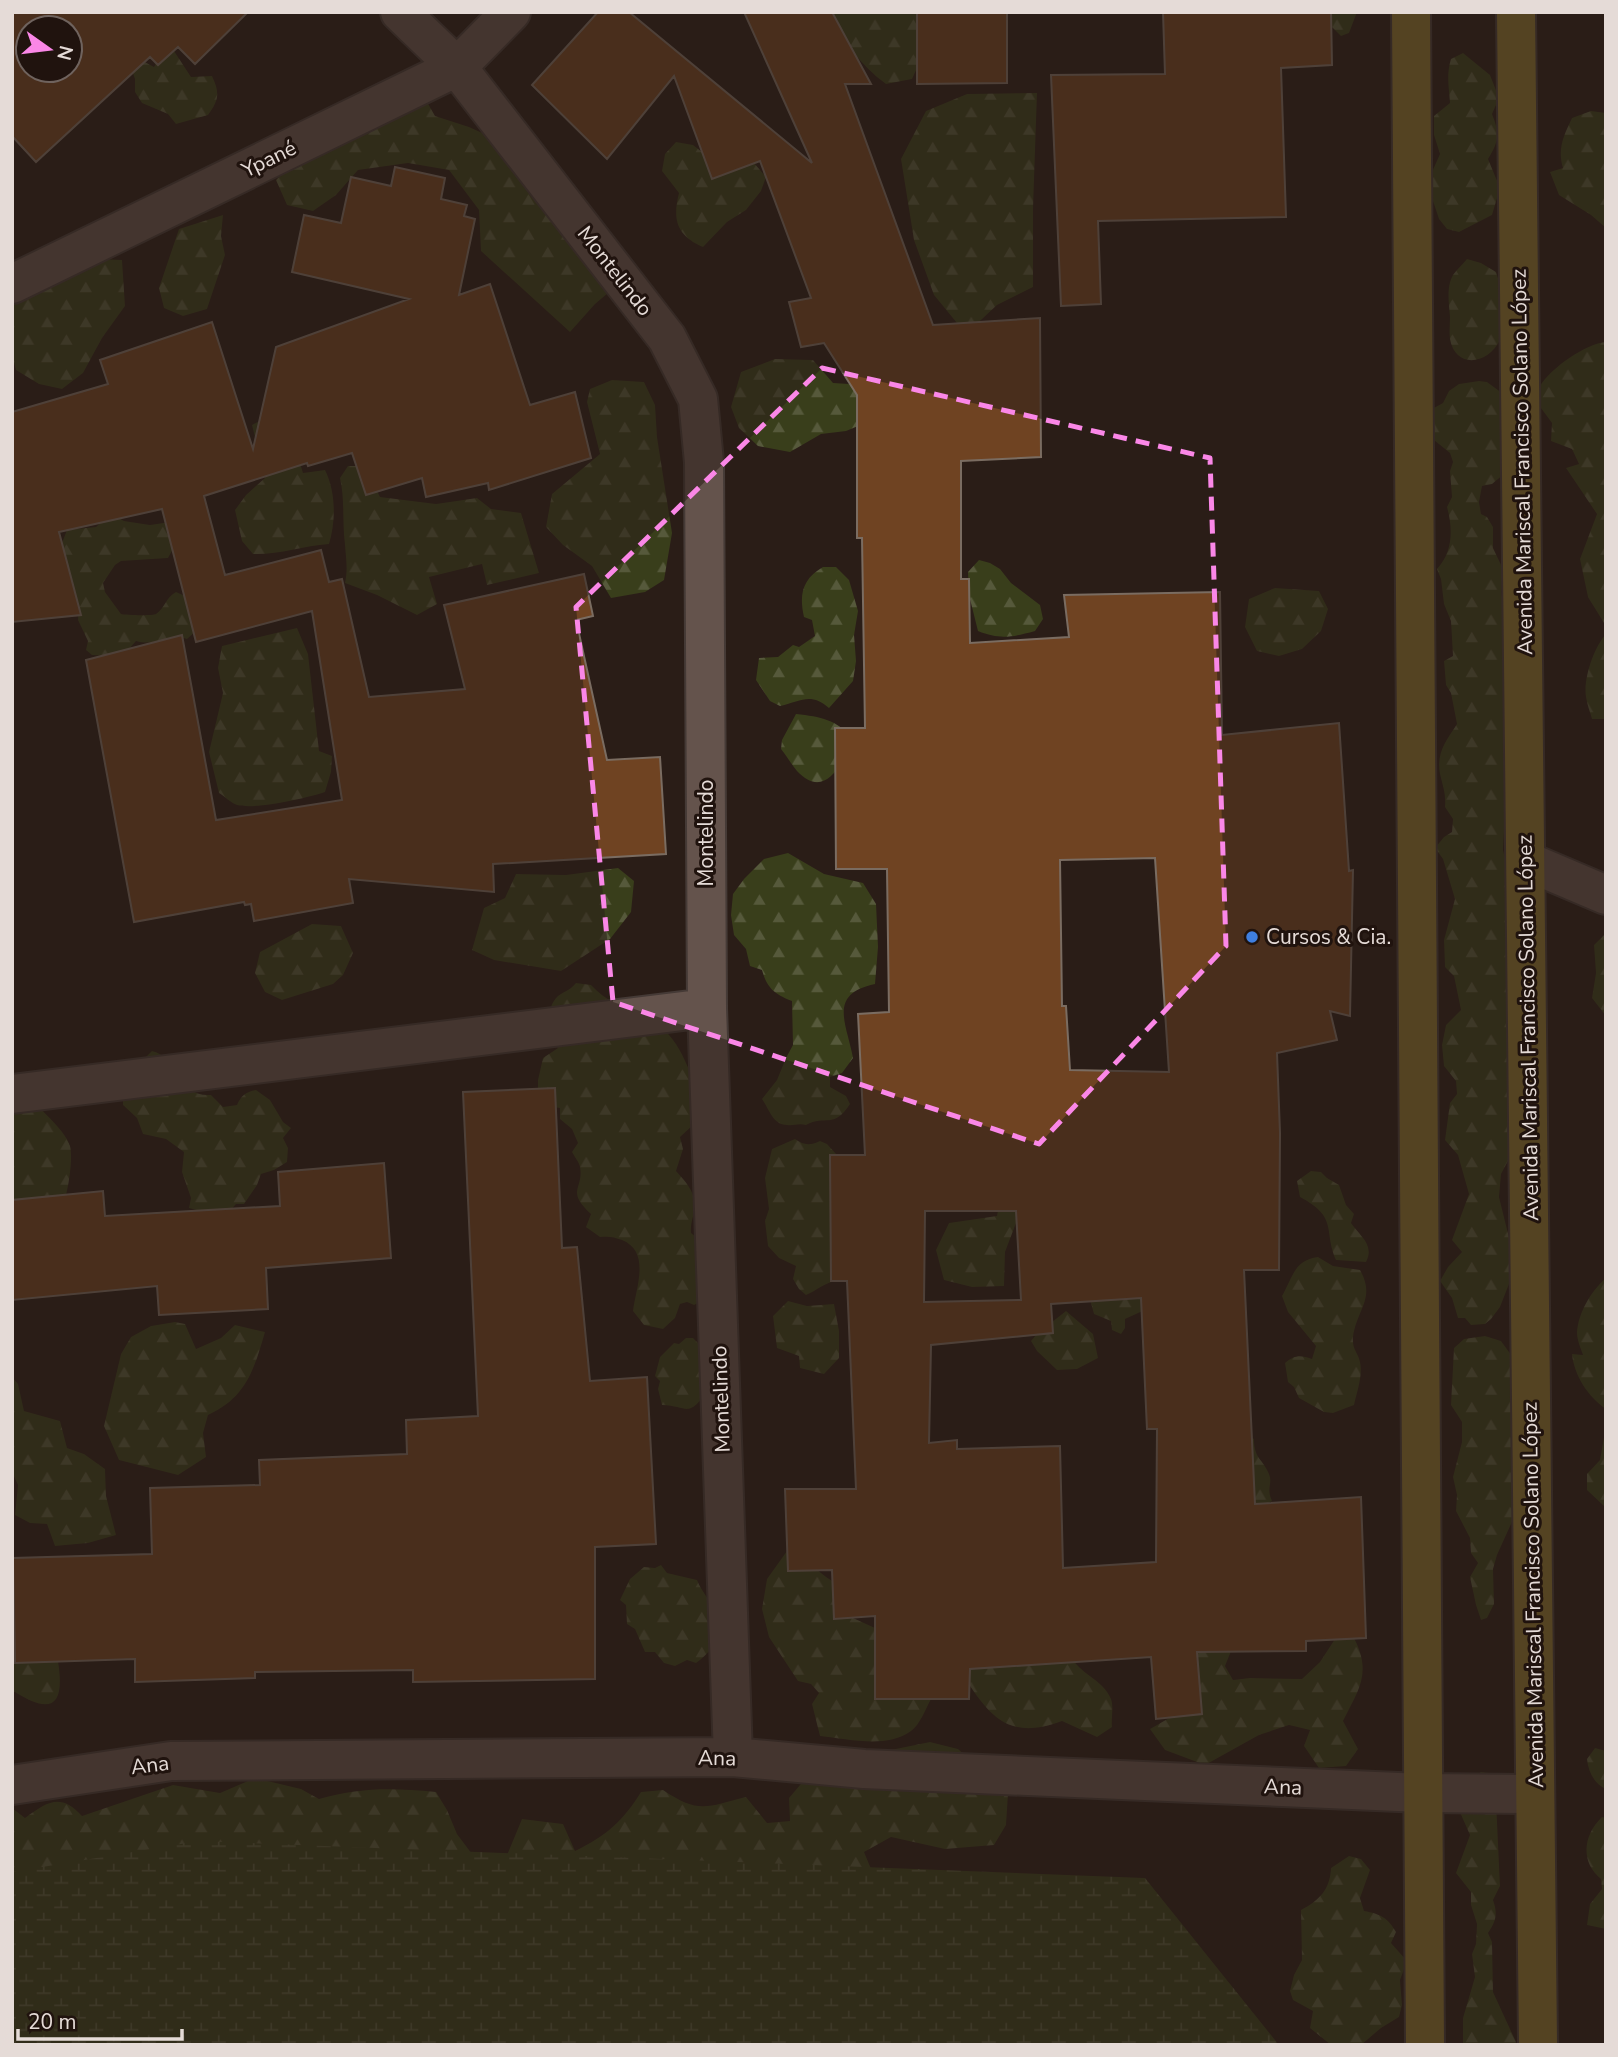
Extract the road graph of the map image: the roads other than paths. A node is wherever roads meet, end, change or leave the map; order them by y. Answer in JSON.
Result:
{"nodes":[{"id":1,"x":400,"y":12,"type":"edge"},
{"id":2,"x":511,"y":12,"type":"edge"},
{"id":3,"x":1411,"y":12,"type":"edge"},
{"id":4,"x":1517,"y":12,"type":"edge"},
{"id":5,"x":457,"y":67,"type":"junction"},
{"id":6,"x":12,"y":284,"type":"edge"},
{"id":7,"x":1527,"y":861,"type":"junction"},
{"id":8,"x":1606,"y":895,"type":"edge"},
{"id":9,"x":707,"y":1007,"type":"junction"},
{"id":10,"x":12,"y":1094,"type":"edge"},
{"id":11,"x":733,"y":1757,"type":"junction"},
{"id":12,"x":12,"y":1785,"type":"edge"},
{"id":13,"x":1422,"y":1793,"type":"junction"},
{"id":14,"x":1535,"y":1794,"type":"junction"},
{"id":15,"x":1424,"y":2045,"type":"edge"},
{"id":16,"x":1538,"y":2045,"type":"edge"}],
"edges":[{"from":1,"to":5,"type":"street","name":"Montelindo"},
{"from":2,"to":5,"type":"street","name":"Ypané"},
{"from":3,"to":13,"type":"main road"},
{"from":4,"to":7,"type":"main road","name":"Avenida Mariscal Francisco Solano López"},
{"from":5,"to":6,"type":"street","name":"Ypané"},
{"from":5,"to":9,"type":"street","name":"Montelindo"},
{"from":7,"to":8,"type":"street"},
{"from":7,"to":14,"type":"main road","name":"Avenida Mariscal Francisco Solano López"},
{"from":9,"to":10,"type":"street"},
{"from":9,"to":11,"type":"street","name":"Montelindo"},
{"from":11,"to":12,"type":"street","name":"Ana"},
{"from":11,"to":13,"type":"street","name":"Ana"},
{"from":13,"to":14,"type":"street","name":"Ana"},
{"from":13,"to":15,"type":"main road"},
{"from":14,"to":16,"type":"main road","name":"Avenida Mariscal Francisco Solano López"}]}
